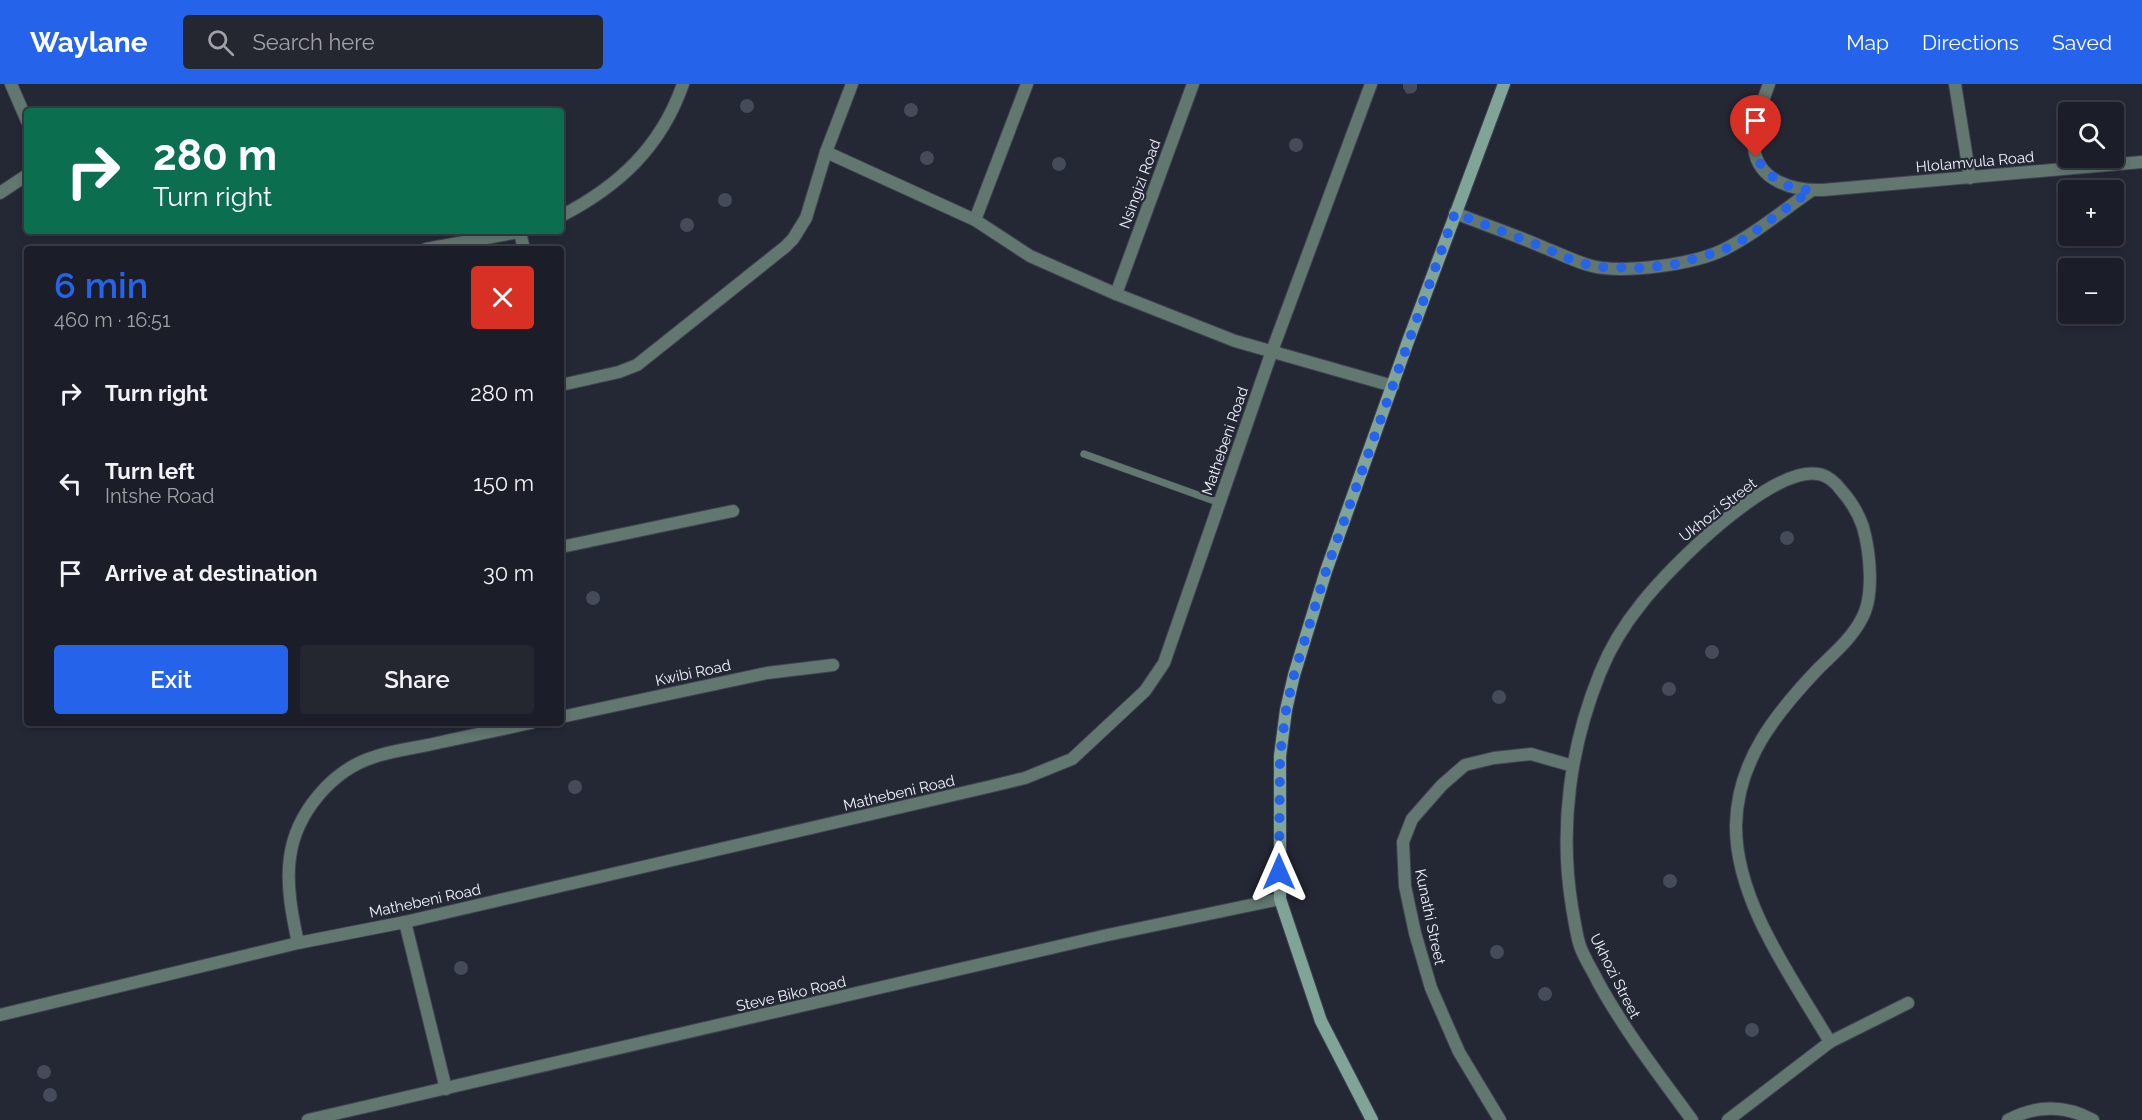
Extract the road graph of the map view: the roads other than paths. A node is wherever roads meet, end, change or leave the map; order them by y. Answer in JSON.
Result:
{"nodes":[{"id":1,"x":11,"y":84,"type":"edge"},
{"id":2,"x":683,"y":84,"type":"edge"},
{"id":3,"x":852,"y":84,"type":"edge"},
{"id":4,"x":1027,"y":84,"type":"edge"},
{"id":5,"x":1193,"y":84,"type":"edge"},
{"id":6,"x":1371,"y":84,"type":"edge"},
{"id":7,"x":1504,"y":84,"type":"edge"},
{"id":8,"x":1769,"y":84,"type":"edge"},
{"id":9,"x":1955,"y":84,"type":"edge"},
{"id":10,"x":24,"y":114,"type":"edge"},
{"id":11,"x":826,"y":152,"type":"junction"},
{"id":12,"x":2142,"y":162,"type":"edge"},
{"id":13,"x":24,"y":177,"type":"edge"},
{"id":14,"x":1970,"y":178,"type":"junction"},
{"id":15,"x":1811,"y":190,"type":"junction"},
{"id":16,"x":0,"y":193,"type":"edge"},
{"id":17,"x":1455,"y":213,"type":"junction"},
{"id":18,"x":564,"y":214,"type":"edge"},
{"id":19,"x":975,"y":220,"type":"junction"},
{"id":20,"x":508,"y":234,"type":"edge"},
{"id":21,"x":441,"y":246,"type":"edge"},
{"id":22,"x":1116,"y":294,"type":"junction"},
{"id":23,"x":1272,"y":351,"type":"junction"},
{"id":24,"x":564,"y":384,"type":"edge"},
{"id":25,"x":1393,"y":386,"type":"junction"},
{"id":26,"x":1084,"y":454,"type":"dead end"},
{"id":27,"x":1220,"y":503,"type":"junction"},
{"id":28,"x":733,"y":511,"type":"dead end"},
{"id":29,"x":564,"y":546,"type":"edge"},
{"id":30,"x":833,"y":665,"type":"dead end"},
{"id":31,"x":564,"y":716,"type":"edge"},
{"id":32,"x":504,"y":726,"type":"edge"},
{"id":33,"x":476,"y":729,"type":"edge"},
{"id":34,"x":1573,"y":766,"type":"junction"},
{"id":35,"x":1280,"y":899,"type":"junction"},
{"id":36,"x":405,"y":922,"type":"junction"},
{"id":37,"x":298,"y":943,"type":"junction"},
{"id":38,"x":1908,"y":1003,"type":"dead end"},
{"id":39,"x":0,"y":1015,"type":"edge"},
{"id":40,"x":1830,"y":1042,"type":"junction"},
{"id":41,"x":446,"y":1089,"type":"junction"},
{"id":42,"x":308,"y":1120,"type":"edge"},
{"id":43,"x":1372,"y":1120,"type":"edge"},
{"id":44,"x":1500,"y":1120,"type":"edge"},
{"id":45,"x":1692,"y":1120,"type":"edge"},
{"id":46,"x":1728,"y":1120,"type":"edge"},
{"id":47,"x":2008,"y":1120,"type":"edge"},
{"id":48,"x":2093,"y":1120,"type":"edge"}],
"edges":[{"from":1,"to":10,"type":"street"},
{"from":2,"to":18,"type":"street"},
{"from":3,"to":11,"type":"street"},
{"from":4,"to":19,"type":"street"},
{"from":5,"to":22,"type":"street","name":"Nsingizi Road"},
{"from":6,"to":23,"type":"street","name":"Mathebeni Road"},
{"from":7,"to":17,"type":"street"},
{"from":8,"to":15,"type":"street"},
{"from":9,"to":14,"type":"street"},
{"from":11,"to":19,"type":"street"},
{"from":11,"to":24,"type":"street"},
{"from":12,"to":14,"type":"street","name":"Hlolamvula Road"},
{"from":13,"to":16,"type":"street"},
{"from":14,"to":15,"type":"street","name":"Hlolamvula Road"},
{"from":15,"to":17,"type":"street"},
{"from":17,"to":25,"type":"street"},
{"from":19,"to":22,"type":"street"},
{"from":20,"to":21,"type":"street"},
{"from":22,"to":23,"type":"street"},
{"from":23,"to":25,"type":"street"},
{"from":23,"to":27,"type":"street","name":"Mathebeni Road"},
{"from":25,"to":35,"type":"street"},
{"from":26,"to":27,"type":"lane"},
{"from":27,"to":36,"type":"street","name":"Mathebeni Road"},
{"from":28,"to":29,"type":"street"},
{"from":30,"to":31,"type":"street","name":"Kwibi Road"},
{"from":32,"to":33,"type":"street"},
{"from":33,"to":37,"type":"street"},
{"from":34,"to":40,"type":"street","name":"Ukhozi Street"},
{"from":34,"to":44,"type":"street","name":"Kunathi Street"},
{"from":34,"to":45,"type":"street","name":"Ukhozi Street"},
{"from":35,"to":41,"type":"street","name":"Steve Biko Road"},
{"from":35,"to":43,"type":"street"},
{"from":36,"to":37,"type":"street","name":"Mathebeni Road"},
{"from":36,"to":41,"type":"street"},
{"from":37,"to":39,"type":"street","name":"Mathebeni Road"},
{"from":38,"to":40,"type":"street"},
{"from":40,"to":46,"type":"street"},
{"from":41,"to":42,"type":"street","name":"Steve Biko Road"},
{"from":47,"to":48,"type":"street"}]}
